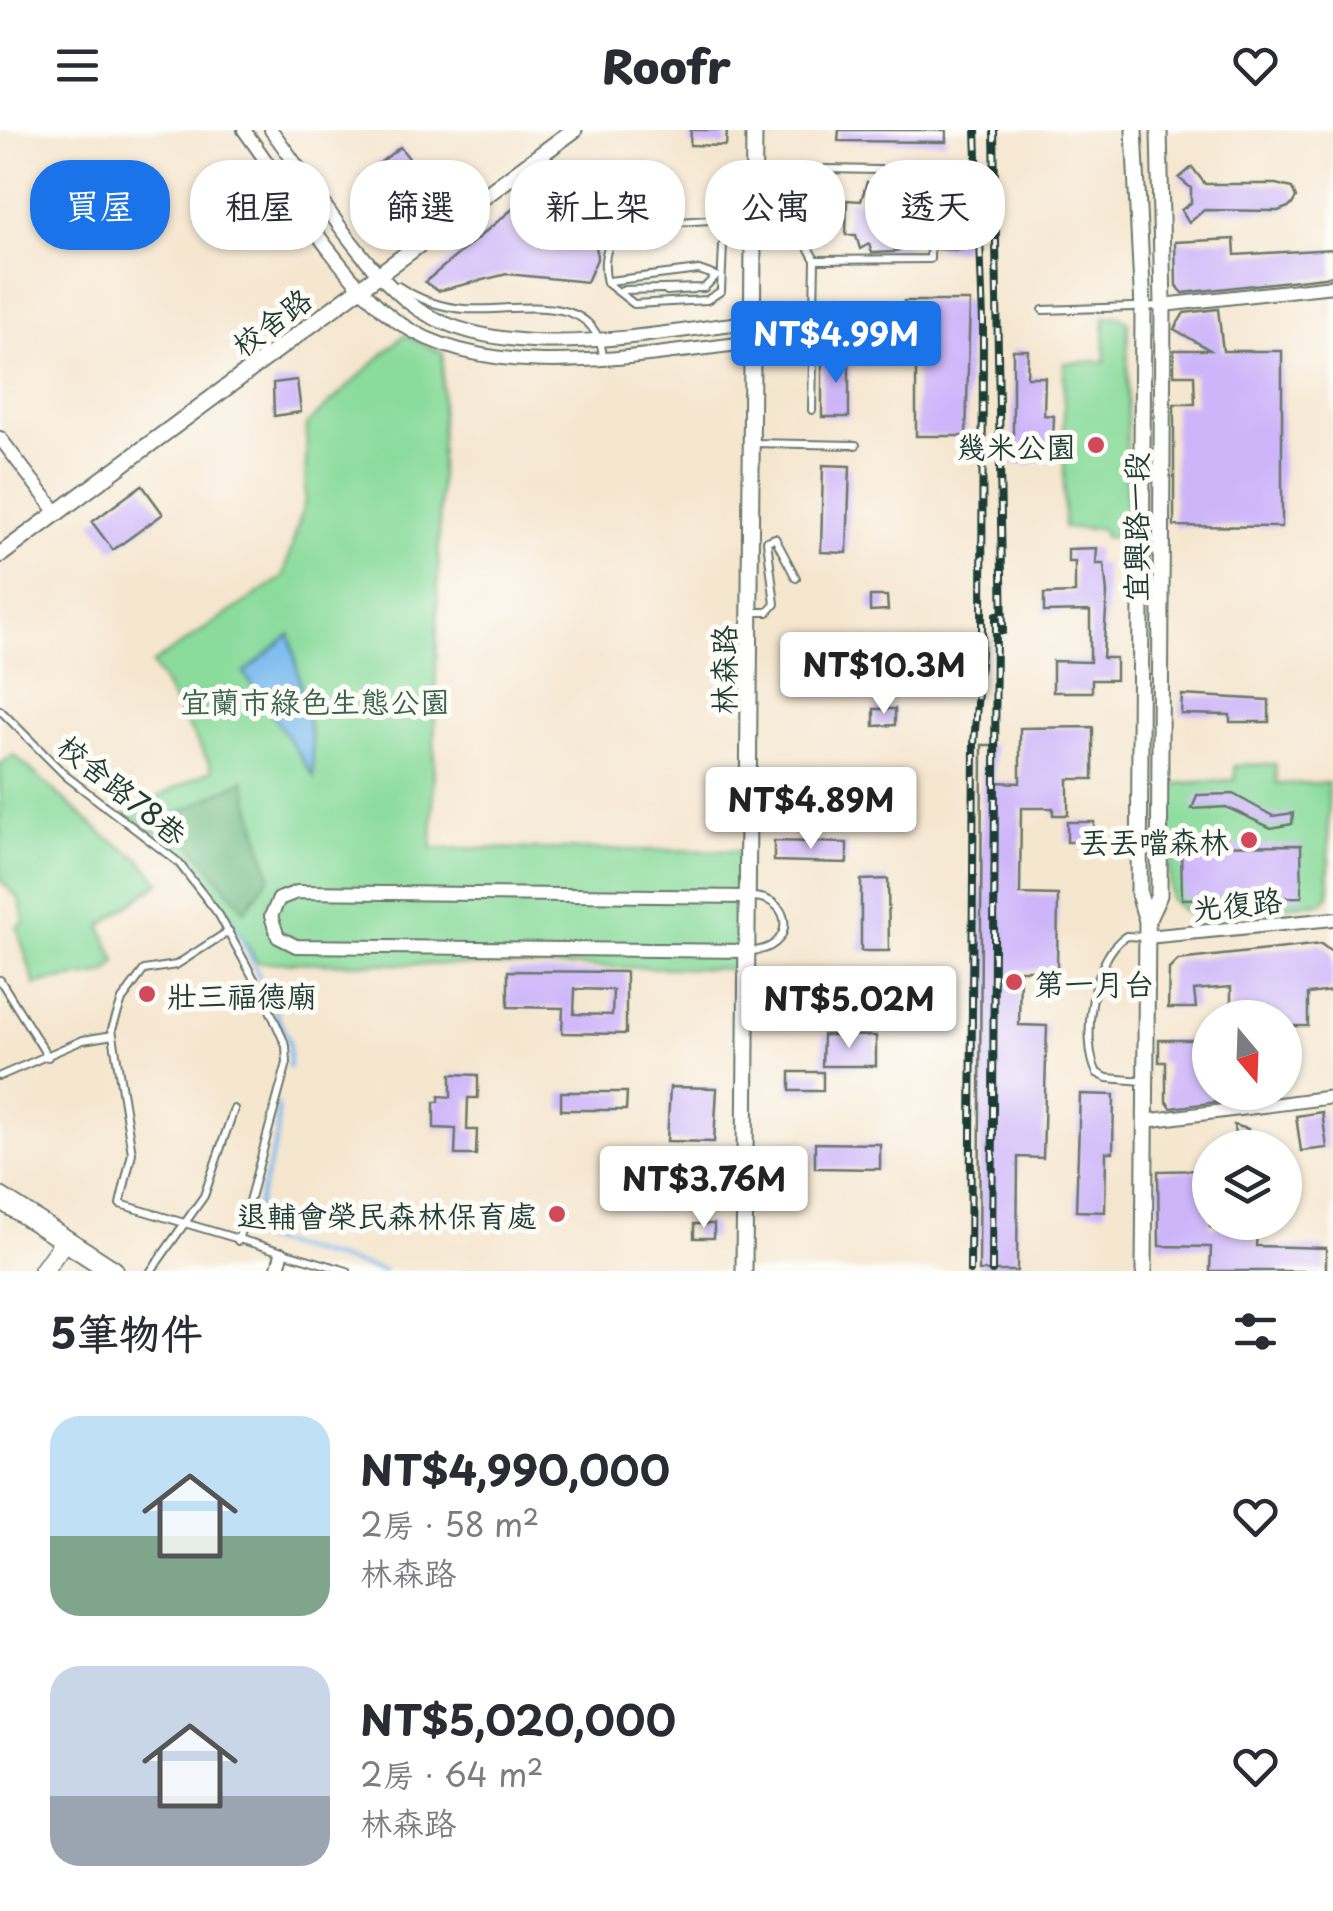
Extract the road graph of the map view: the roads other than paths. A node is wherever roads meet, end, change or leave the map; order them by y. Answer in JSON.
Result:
{"nodes":[{"id":1,"x":244,"y":130,"type":"edge"},
{"id":2,"x":271,"y":130,"type":"edge"},
{"id":3,"x":574,"y":130,"type":"edge"},
{"id":4,"x":754,"y":130,"type":"edge"},
{"id":5,"x":1134,"y":130,"type":"edge"},
{"id":6,"x":1158,"y":130,"type":"edge"},
{"id":7,"x":754,"y":160,"type":"edge"},
{"id":8,"x":845,"y":170,"type":"edge"},
{"id":9,"x":705,"y":224,"type":"edge"},
{"id":10,"x":726,"y":250,"type":"edge"},
{"id":11,"x":752,"y":250,"type":"edge"},
{"id":12,"x":810,"y":250,"type":"edge"},
{"id":13,"x":815,"y":260,"type":"junction"},
{"id":14,"x":380,"y":274,"type":"junction"},
{"id":15,"x":722,"y":277,"type":"junction"},
{"id":16,"x":607,"y":280,"type":"junction"},
{"id":17,"x":1333,"y":286,"type":"edge"},
{"id":18,"x":362,"y":288,"type":"junction"},
{"id":19,"x":704,"y":288,"type":"junction"},
{"id":20,"x":1163,"y":306,"type":"junction"},
{"id":21,"x":1143,"y":308,"type":"junction"},
{"id":22,"x":1043,"y":310,"type":"dead end"},
{"id":23,"x":749,"y":322,"type":"junction"},
{"id":24,"x":601,"y":338,"type":"junction"},
{"id":25,"x":749,"y":343,"type":"junction"},
{"id":26,"x":604,"y":358,"type":"junction"},
{"id":27,"x":812,"y":410,"type":"dead end"},
{"id":28,"x":0,"y":438,"type":"edge"},
{"id":29,"x":750,"y":443,"type":"junction"},
{"id":30,"x":856,"y":445,"type":"dead end"},
{"id":31,"x":58,"y":514,"type":"junction"},
{"id":32,"x":0,"y":556,"type":"edge"},
{"id":33,"x":796,"y":578,"type":"dead end"},
{"id":34,"x":750,"y":612,"type":"junction"},
{"id":35,"x":0,"y":710,"type":"edge"},
{"id":36,"x":747,"y":897,"type":"junction"},
{"id":37,"x":1333,"y":919,"type":"edge"},
{"id":38,"x":1147,"y":929,"type":"junction"},
{"id":39,"x":229,"y":932,"type":"junction"},
{"id":40,"x":746,"y":951,"type":"junction"},
{"id":41,"x":0,"y":980,"type":"edge"},
{"id":42,"x":114,"y":1035,"type":"junction"},
{"id":43,"x":48,"y":1057,"type":"junction"},
{"id":44,"x":0,"y":1076,"type":"edge"},
{"id":45,"x":1145,"y":1081,"type":"junction"},
{"id":46,"x":1333,"y":1097,"type":"edge"},
{"id":47,"x":234,"y":1109,"type":"dead end"},
{"id":48,"x":1145,"y":1121,"type":"junction"},
{"id":49,"x":0,"y":1198,"type":"edge"},
{"id":50,"x":184,"y":1223,"type":"junction"},
{"id":51,"x":65,"y":1240,"type":"junction"},
{"id":52,"x":238,"y":1241,"type":"junction"},
{"id":53,"x":282,"y":1254,"type":"junction"},
{"id":54,"x":43,"y":1271,"type":"edge"},
{"id":55,"x":112,"y":1271,"type":"edge"},
{"id":56,"x":151,"y":1271,"type":"edge"},
{"id":57,"x":276,"y":1271,"type":"edge"},
{"id":58,"x":347,"y":1271,"type":"edge"},
{"id":59,"x":744,"y":1271,"type":"edge"},
{"id":60,"x":1144,"y":1271,"type":"edge"}],
"edges":[{"from":1,"to":18,"type":"street"},
{"from":2,"to":14,"type":"street"},
{"from":3,"to":14,"type":"street","name":"校舍路"},
{"from":4,"to":7,"type":"street","name":"林森路"},
{"from":5,"to":21,"type":"street","name":"宜興路一段"},
{"from":6,"to":20,"type":"street","name":"宜興路一段"},
{"from":8,"to":13,"type":"lane"},
{"from":9,"to":16,"type":"lane"},
{"from":10,"to":15,"type":"lane"},
{"from":11,"to":23,"type":"street","name":"林森路"},
{"from":12,"to":13,"type":"lane"},
{"from":13,"to":27,"type":"lane"},
{"from":14,"to":18,"type":"street","name":"校舍路"},
{"from":14,"to":24,"type":"lane"},
{"from":14,"to":24,"type":"street"},
{"from":15,"to":16,"type":"lane"},
{"from":15,"to":19,"type":"lane"},
{"from":16,"to":19,"type":"lane"},
{"from":16,"to":19,"type":"lane"},
{"from":17,"to":20,"type":"street"},
{"from":18,"to":26,"type":"street"},
{"from":18,"to":31,"type":"street","name":"校舍路"},
{"from":20,"to":21,"type":"lane"},
{"from":20,"to":38,"type":"street","name":"宜興路一段"},
{"from":21,"to":22,"type":"lane"},
{"from":21,"to":38,"type":"street","name":"宜興路一段"},
{"from":23,"to":24,"type":"street"},
{"from":23,"to":25,"type":"street","name":"林森路"},
{"from":24,"to":26,"type":"lane"},
{"from":25,"to":26,"type":"street"},
{"from":25,"to":29,"type":"street","name":"林森路"},
{"from":28,"to":31,"type":"street"},
{"from":29,"to":30,"type":"lane"},
{"from":29,"to":34,"type":"street","name":"林森路"},
{"from":31,"to":32,"type":"street","name":"校舍路"},
{"from":33,"to":34,"type":"lane"},
{"from":34,"to":36,"type":"street","name":"林森路"},
{"from":35,"to":39,"type":"lane","name":"校舍路78巷"},
{"from":36,"to":40,"type":"street","name":"林森路"},
{"from":36,"to":40,"type":"lane"},
{"from":36,"to":40,"type":"street"},
{"from":37,"to":38,"type":"street","name":"光復路"},
{"from":38,"to":45,"type":"street","name":"宜興路一段"},
{"from":38,"to":45,"type":"lane"},
{"from":39,"to":42,"type":"lane"},
{"from":39,"to":52,"type":"lane","name":"校舍路78巷"},
{"from":40,"to":59,"type":"street","name":"林森路"},
{"from":41,"to":43,"type":"lane"},
{"from":42,"to":43,"type":"lane"},
{"from":42,"to":50,"type":"lane"},
{"from":43,"to":44,"type":"lane"},
{"from":45,"to":48,"type":"street","name":"宜興路一段"},
{"from":46,"to":48,"type":"street"},
{"from":47,"to":50,"type":"lane"},
{"from":48,"to":60,"type":"street","name":"宜興路一段"},
{"from":49,"to":51,"type":"main road"},
{"from":50,"to":52,"type":"lane"},
{"from":50,"to":56,"type":"lane"},
{"from":51,"to":54,"type":"main road"},
{"from":51,"to":55,"type":"main road"},
{"from":52,"to":53,"type":"lane"},
{"from":53,"to":57,"type":"street"},
{"from":53,"to":58,"type":"lane"}]}
